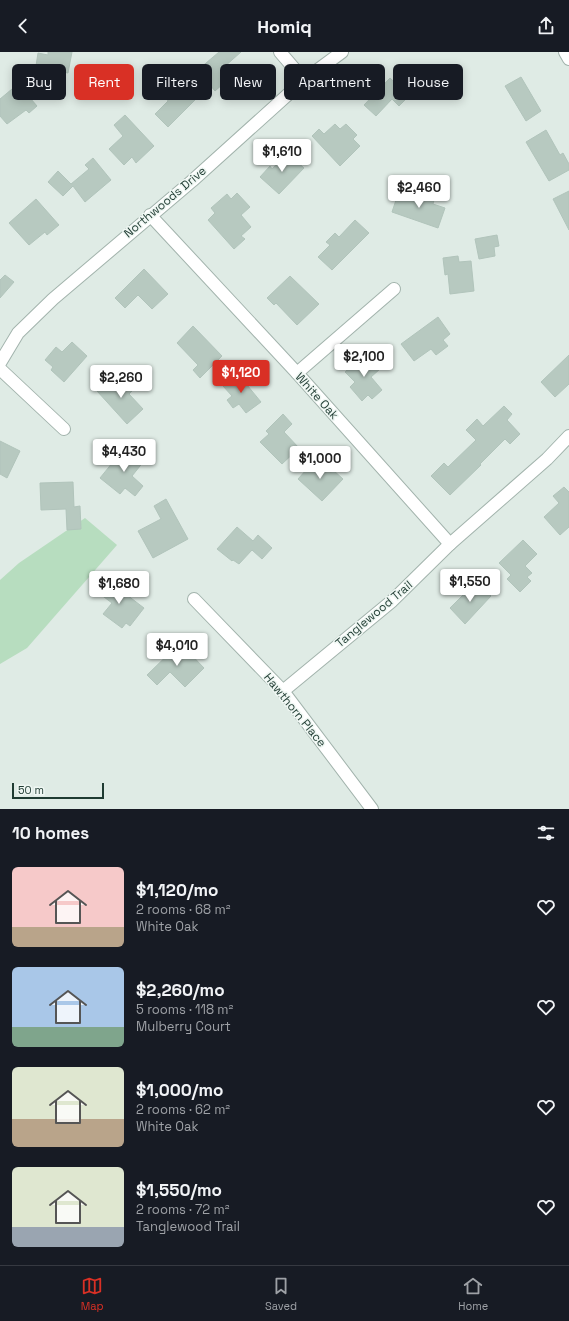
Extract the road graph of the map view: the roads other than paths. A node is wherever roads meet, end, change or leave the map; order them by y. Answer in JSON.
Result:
{"nodes":[{"id":1,"x":280,"y":52,"type":"edge"},
{"id":2,"x":342,"y":52,"type":"edge"},
{"id":3,"x":565,"y":52,"type":"edge"},
{"id":4,"x":569,"y":59,"type":"edge"},
{"id":5,"x":290,"y":64,"type":"edge"},
{"id":6,"x":326,"y":64,"type":"edge"},
{"id":7,"x":284,"y":98,"type":"edge"},
{"id":8,"x":150,"y":215,"type":"junction"},
{"id":9,"x":394,"y":289,"type":"dead end"},
{"id":10,"x":0,"y":364,"type":"edge"},
{"id":11,"x":0,"y":369,"type":"edge"},
{"id":12,"x":297,"y":373,"type":"junction"},
{"id":13,"x":64,"y":429,"type":"dead end"},
{"id":14,"x":569,"y":436,"type":"edge"},
{"id":15,"x":450,"y":544,"type":"junction"},
{"id":16,"x":194,"y":599,"type":"dead end"},
{"id":17,"x":282,"y":691,"type":"junction"},
{"id":18,"x":372,"y":809,"type":"edge"}],
"edges":[{"from":1,"to":5,"type":"street"},
{"from":2,"to":6,"type":"street","name":"Northwoods Drive"},
{"from":3,"to":4,"type":"street"},
{"from":7,"to":8,"type":"street","name":"Northwoods Drive"},
{"from":8,"to":10,"type":"street","name":"Northwoods Drive"},
{"from":8,"to":12,"type":"street","name":"White Oak"},
{"from":9,"to":12,"type":"street"},
{"from":11,"to":13,"type":"street"},
{"from":12,"to":15,"type":"street","name":"White Oak"},
{"from":14,"to":15,"type":"street","name":"Tanglewood Trail"},
{"from":15,"to":17,"type":"street","name":"Tanglewood Trail"},
{"from":16,"to":17,"type":"street","name":"Hawthorn Place"},
{"from":17,"to":18,"type":"street","name":"Hawthorn Place"}]}
